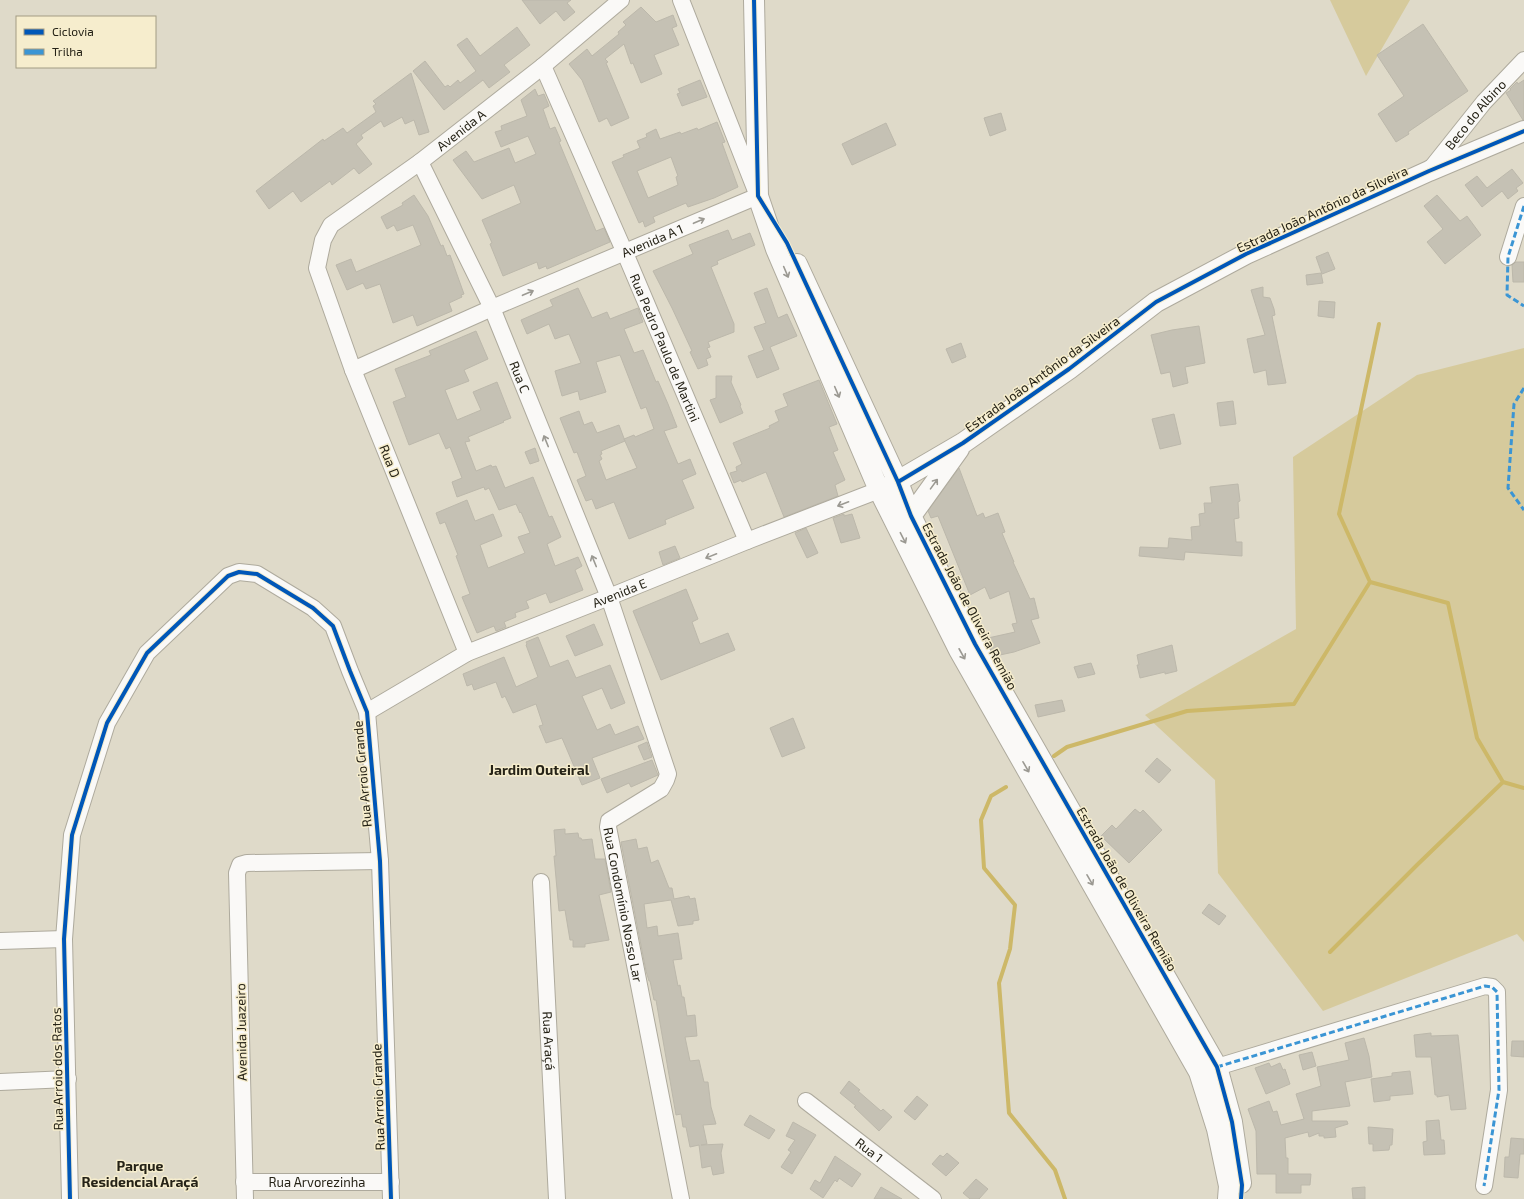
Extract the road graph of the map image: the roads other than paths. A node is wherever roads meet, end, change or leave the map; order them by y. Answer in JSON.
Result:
{"nodes":[{"id":1,"x":621,"y":0,"type":"edge"},
{"id":2,"x":681,"y":0,"type":"edge"},
{"id":3,"x":754,"y":0,"type":"edge"},
{"id":4,"x":1524,"y":60,"type":"edge"},
{"id":5,"x":543,"y":66,"type":"junction"},
{"id":6,"x":1524,"y":131,"type":"edge"},
{"id":7,"x":420,"y":162,"type":"junction"},
{"id":8,"x":1429,"y":171,"type":"junction"},
{"id":9,"x":758,"y":196,"type":"junction"},
{"id":10,"x":1524,"y":206,"type":"edge"},
{"id":11,"x":625,"y":253,"type":"junction"},
{"id":12,"x":1508,"y":257,"type":"dead end"},
{"id":13,"x":317,"y":268,"type":"joint"},
{"id":14,"x":492,"y":308,"type":"junction"},
{"id":15,"x":353,"y":370,"type":"junction"},
{"id":16,"x":963,"y":443,"type":"junction"},
{"id":17,"x":898,"y":482,"type":"junction"},
{"id":18,"x":879,"y":490,"type":"junction"},
{"id":19,"x":911,"y":516,"type":"junction"},
{"id":20,"x":747,"y":541,"type":"junction"},
{"id":21,"x":609,"y":598,"type":"junction"},
{"id":22,"x":467,"y":653,"type":"junction"},
{"id":23,"x":367,"y":712,"type":"junction"},
{"id":24,"x":380,"y":861,"type":"junction"},
{"id":25,"x":541,"y":882,"type":"dead end"},
{"id":26,"x":64,"y":938,"type":"junction"},
{"id":27,"x":0,"y":942,"type":"edge"},
{"id":28,"x":1217,"y":1066,"type":"junction"},
{"id":29,"x":68,"y":1079,"type":"junction"},
{"id":30,"x":0,"y":1082,"type":"edge"},
{"id":31,"x":806,"y":1101,"type":"dead end"},
{"id":32,"x":244,"y":1182,"type":"junction"},
{"id":33,"x":390,"y":1182,"type":"junction"},
{"id":34,"x":1484,"y":1186,"type":"dead end"},
{"id":35,"x":70,"y":1199,"type":"edge"},
{"id":36,"x":245,"y":1199,"type":"edge"},
{"id":37,"x":391,"y":1199,"type":"edge"},
{"id":38,"x":557,"y":1199,"type":"edge"},
{"id":39,"x":681,"y":1199,"type":"edge"},
{"id":40,"x":933,"y":1199,"type":"edge"},
{"id":41,"x":1228,"y":1199,"type":"edge"},
{"id":42,"x":1241,"y":1199,"type":"edge"}],
"edges":[{"from":1,"to":5,"type":"street","name":"Avenida A"},
{"from":2,"to":9,"type":"street"},
{"from":3,"to":9,"type":"main road","name":"Estrada João de Oliveira Remião"},
{"from":4,"to":8,"type":"street","name":"Beco do Albino"},
{"from":5,"to":7,"type":"street","name":"Avenida A"},
{"from":5,"to":11,"type":"street","name":"Rua Pedro Paulo de Martini"},
{"from":6,"to":8,"type":"main road","name":"Estrada João Antônio da Silveira"},
{"from":7,"to":13,"type":"street","name":"Avenida A"},
{"from":7,"to":14,"type":"street","name":"Rua C"},
{"from":8,"to":16,"type":"main road","name":"Estrada João Antônio da Silveira"},
{"from":11,"to":9,"type":"street","name":"Avenida A 1","one_way":true},
{"from":9,"to":17,"type":"main road","name":"Estrada João de Oliveira Remião"},
{"from":9,"to":18,"type":"main road","name":"Estrada João de Oliveira Remião","one_way":true},
{"from":10,"to":12,"type":"street"},
{"from":14,"to":11,"type":"street","name":"Avenida A 1","one_way":true},
{"from":11,"to":20,"type":"street","name":"Rua Pedro Paulo de Martini"},
{"from":13,"to":15,"type":"street","name":"Rua D"},
{"from":14,"to":15,"type":"street","name":"Avenida A 1"},
{"from":21,"to":14,"type":"street","name":"Rua C","one_way":true},
{"from":15,"to":22,"type":"street","name":"Rua D"},
{"from":16,"to":17,"type":"main road","name":"Estrada João Antônio da Silveira"},
{"from":19,"to":16,"type":"main road","name":"Estrada João Antônio da Silveira","one_way":true},
{"from":17,"to":18,"type":"main road","name":"Estrada João Antônio da Silveira"},
{"from":17,"to":19,"type":"main road","name":"Estrada João de Oliveira Remião"},
{"from":18,"to":19,"type":"main road"},
{"from":18,"to":20,"type":"street","name":"Avenida E","one_way":true},
{"from":18,"to":41,"type":"main road","name":"Estrada João de Oliveira Remião","one_way":true},
{"from":19,"to":28,"type":"main road","name":"Estrada João de Oliveira Remião"},
{"from":20,"to":21,"type":"street","name":"Avenida E","one_way":true},
{"from":21,"to":22,"type":"street","name":"Avenida E"},
{"from":21,"to":39,"type":"street","name":"Rua Condomínio Nosso Lar"},
{"from":22,"to":23,"type":"street","name":"Avenida E"},
{"from":23,"to":24,"type":"street","name":"Rua Arroio Grande"},
{"from":23,"to":26,"type":"street","name":"Rua Arroio Grande"},
{"from":24,"to":32,"type":"street","name":"Avenida Juazeiro"},
{"from":24,"to":33,"type":"street","name":"Rua Arroio Grande"},
{"from":25,"to":38,"type":"street","name":"Rua Araçá"},
{"from":26,"to":27,"type":"street"},
{"from":26,"to":29,"type":"street","name":"Rua Arroio dos Ratos"},
{"from":28,"to":34,"type":"street"},
{"from":28,"to":42,"type":"main road","name":"Estrada João de Oliveira Remião"},
{"from":29,"to":30,"type":"street"},
{"from":29,"to":35,"type":"street","name":"Rua Arroio dos Ratos"},
{"from":31,"to":40,"type":"street","name":"Rua 1"},
{"from":32,"to":33,"type":"street","name":"Rua Arvorezinha"},
{"from":32,"to":36,"type":"street","name":"Avenida Juazeiro"},
{"from":33,"to":37,"type":"street","name":"Rua Arroio Grande"}]}
